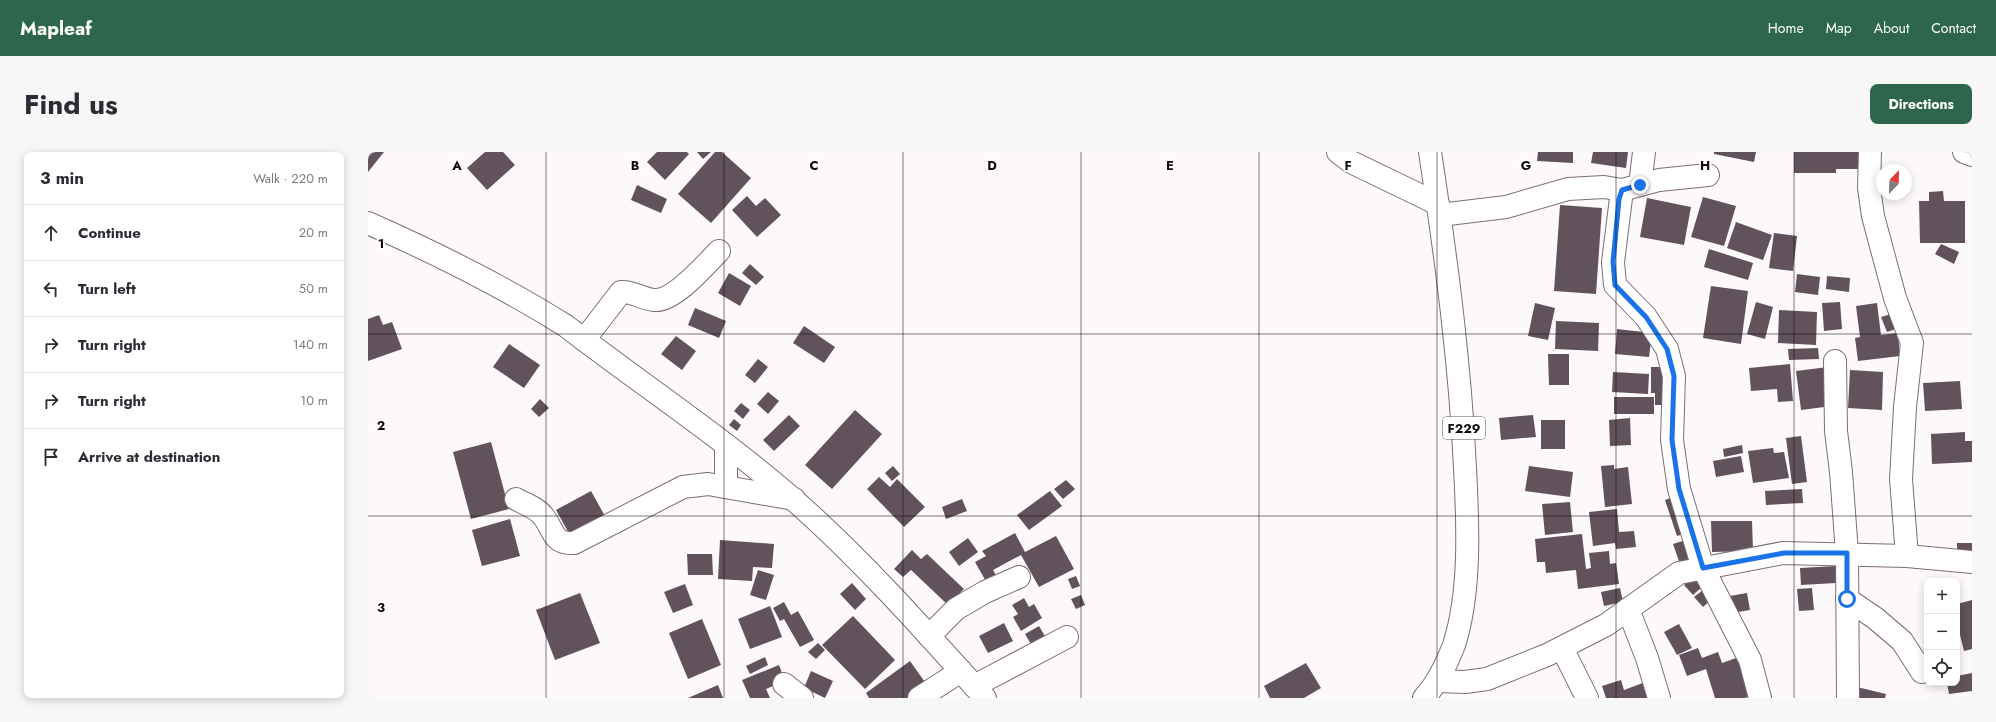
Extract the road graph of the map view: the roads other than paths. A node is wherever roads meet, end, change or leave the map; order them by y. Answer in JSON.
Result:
{"nodes":[{"id":1,"x":1338,"y":152,"type":"edge"},
{"id":2,"x":1430,"y":152,"type":"edge"},
{"id":3,"x":1644,"y":152,"type":"edge"},
{"id":4,"x":1870,"y":152,"type":"edge"},
{"id":5,"x":1964,"y":152,"type":"edge"},
{"id":6,"x":1972,"y":155,"type":"edge"},
{"id":7,"x":1708,"y":175,"type":"dead end"},
{"id":8,"x":1631,"y":187,"type":"junction"},
{"id":9,"x":1439,"y":209,"type":"junction"},
{"id":10,"x":368,"y":223,"type":"edge"},
{"id":11,"x":719,"y":251,"type":"dead end"},
{"id":12,"x":584,"y":340,"type":"junction"},
{"id":13,"x":1835,"y":360,"type":"dead end"},
{"id":14,"x":726,"y":446,"type":"junction"},
{"id":15,"x":726,"y":487,"type":"junction"},
{"id":16,"x":516,"y":499,"type":"dead end"},
{"id":17,"x":794,"y":500,"type":"junction"},
{"id":18,"x":1847,"y":553,"type":"junction"},
{"id":19,"x":1907,"y":556,"type":"junction"},
{"id":20,"x":1972,"y":562,"type":"edge"},
{"id":21,"x":1703,"y":568,"type":"junction"},
{"id":22,"x":1019,"y":577,"type":"dead end"},
{"id":23,"x":1847,"y":599,"type":"junction"},
{"id":24,"x":1628,"y":609,"type":"junction"},
{"id":25,"x":929,"y":636,"type":"junction"},
{"id":26,"x":1067,"y":637,"type":"dead end"},
{"id":27,"x":1562,"y":648,"type":"junction"},
{"id":28,"x":1922,"y":672,"type":"dead end"},
{"id":29,"x":1437,"y":681,"type":"junction"},
{"id":30,"x":784,"y":684,"type":"dead end"},
{"id":31,"x":974,"y":685,"type":"edge"},
{"id":32,"x":802,"y":698,"type":"edge"},
{"id":33,"x":919,"y":698,"type":"edge"},
{"id":34,"x":1424,"y":698,"type":"edge"},
{"id":35,"x":1587,"y":698,"type":"edge"},
{"id":36,"x":1659,"y":698,"type":"edge"},
{"id":37,"x":1760,"y":698,"type":"edge"},
{"id":38,"x":1848,"y":698,"type":"edge"}],
"edges":[{"from":1,"to":9,"type":"street"},
{"from":2,"to":9,"type":"street","number":"F229"},
{"from":3,"to":8,"type":"street"},
{"from":4,"to":19,"type":"street"},
{"from":5,"to":6,"type":"street"},
{"from":7,"to":8,"type":"street"},
{"from":8,"to":9,"type":"street"},
{"from":8,"to":21,"type":"street"},
{"from":9,"to":29,"type":"street","number":"F229"},
{"from":10,"to":12,"type":"street"},
{"from":11,"to":12,"type":"street"},
{"from":12,"to":14,"type":"street"},
{"from":13,"to":18,"type":"street"},
{"from":14,"to":15,"type":"street"},
{"from":14,"to":17,"type":"street"},
{"from":15,"to":16,"type":"street"},
{"from":15,"to":17,"type":"street"},
{"from":17,"to":25,"type":"street"},
{"from":18,"to":19,"type":"street"},
{"from":18,"to":21,"type":"street"},
{"from":18,"to":23,"type":"street"},
{"from":19,"to":20,"type":"street"},
{"from":21,"to":24,"type":"street"},
{"from":21,"to":37,"type":"street"},
{"from":22,"to":25,"type":"street"},
{"from":23,"to":28,"type":"street"},
{"from":23,"to":38,"type":"street"},
{"from":24,"to":27,"type":"street"},
{"from":24,"to":36,"type":"street"},
{"from":25,"to":31,"type":"street"},
{"from":26,"to":31,"type":"street"},
{"from":27,"to":29,"type":"street"},
{"from":27,"to":35,"type":"street"},
{"from":29,"to":34,"type":"street","number":"F229"},
{"from":30,"to":32,"type":"street"},
{"from":31,"to":33,"type":"street"}]}
